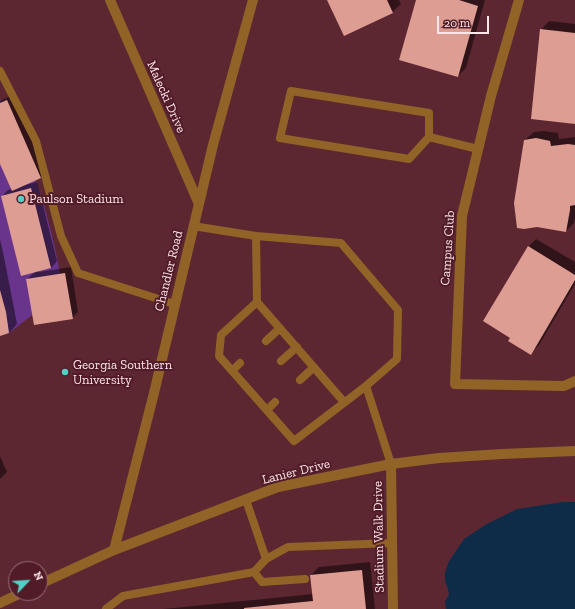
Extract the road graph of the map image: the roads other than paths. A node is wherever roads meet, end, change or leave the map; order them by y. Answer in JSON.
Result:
{"nodes":[{"id":1,"x":110,"y":0,"type":"edge"},
{"id":2,"x":253,"y":0,"type":"edge"},
{"id":3,"x":519,"y":0,"type":"edge"},
{"id":4,"x":0,"y":71,"type":"edge"},
{"id":5,"x":429,"y":137,"type":"junction"},
{"id":6,"x":478,"y":149,"type":"junction"},
{"id":7,"x":199,"y":204,"type":"junction"},
{"id":8,"x":194,"y":226,"type":"junction"},
{"id":9,"x":256,"y":236,"type":"junction"},
{"id":10,"x":257,"y":302,"type":"junction"},
{"id":11,"x":174,"y":304,"type":"junction"},
{"id":12,"x":280,"y":328,"type":"junction"},
{"id":13,"x":266,"y":341,"type":"dead end"},
{"id":14,"x":297,"y":347,"type":"junction"},
{"id":15,"x":281,"y":361,"type":"dead end"},
{"id":16,"x":240,"y":364,"type":"dead end"},
{"id":17,"x":314,"y":367,"type":"junction"},
{"id":18,"x":232,"y":371,"type":"junction"},
{"id":19,"x":300,"y":380,"type":"dead end"},
{"id":20,"x":575,"y":381,"type":"edge"},
{"id":21,"x":255,"y":384,"type":"dead end"},
{"id":22,"x":366,"y":386,"type":"junction"},
{"id":23,"x":248,"y":390,"type":"junction"},
{"id":24,"x":275,"y":402,"type":"dead end"},
{"id":25,"x":344,"y":402,"type":"junction"},
{"id":26,"x":267,"y":410,"type":"junction"},
{"id":27,"x":575,"y":451,"type":"edge"},
{"id":28,"x":390,"y":464,"type":"junction"},
{"id":29,"x":246,"y":500,"type":"junction"},
{"id":30,"x":392,"y":542,"type":"junction"},
{"id":31,"x":114,"y":550,"type":"junction"},
{"id":32,"x":266,"y":559,"type":"junction"},
{"id":33,"x":254,"y":572,"type":"junction"},
{"id":34,"x":305,"y":579,"type":"dead end"},
{"id":35,"x":48,"y":580,"type":"edge"},
{"id":36,"x":106,"y":609,"type":"edge"},
{"id":37,"x":393,"y":609,"type":"edge"}],
"edges":[{"from":1,"to":7,"type":"street","name":"Malecki Drive"},
{"from":2,"to":7,"type":"street","name":"Chandler Road"},
{"from":3,"to":6,"type":"street","name":"Campus Club"},
{"from":4,"to":11,"type":"lane"},
{"from":5,"to":5,"type":"lane"},
{"from":5,"to":6,"type":"lane"},
{"from":6,"to":20,"type":"street","name":"Campus Club"},
{"from":7,"to":8,"type":"street","name":"Chandler Road"},
{"from":8,"to":9,"type":"lane"},
{"from":8,"to":11,"type":"street","name":"Chandler Road"},
{"from":9,"to":10,"type":"lane"},
{"from":9,"to":22,"type":"lane"},
{"from":10,"to":12,"type":"lane"},
{"from":10,"to":18,"type":"lane"},
{"from":11,"to":31,"type":"street","name":"Chandler Road"},
{"from":12,"to":13,"type":"lane"},
{"from":12,"to":14,"type":"lane"},
{"from":14,"to":15,"type":"lane"},
{"from":14,"to":17,"type":"lane"},
{"from":16,"to":18,"type":"lane"},
{"from":17,"to":19,"type":"lane"},
{"from":17,"to":25,"type":"lane"},
{"from":18,"to":23,"type":"lane"},
{"from":21,"to":23,"type":"lane"},
{"from":22,"to":25,"type":"lane"},
{"from":22,"to":28,"type":"lane"},
{"from":23,"to":26,"type":"lane"},
{"from":24,"to":26,"type":"lane"},
{"from":25,"to":26,"type":"lane"},
{"from":27,"to":28,"type":"street","name":"Lanier Drive"},
{"from":28,"to":29,"type":"street","name":"Lanier Drive"},
{"from":28,"to":30,"type":"street","name":"Stadium Walk Drive"},
{"from":29,"to":31,"type":"street","name":"Lanier Drive"},
{"from":29,"to":32,"type":"lane"},
{"from":30,"to":32,"type":"lane"},
{"from":30,"to":37,"type":"street","name":"Stadium Walk Drive"},
{"from":31,"to":35,"type":"street","name":"Lanier Drive"},
{"from":32,"to":33,"type":"lane"},
{"from":33,"to":34,"type":"lane"},
{"from":33,"to":36,"type":"lane"}]}
